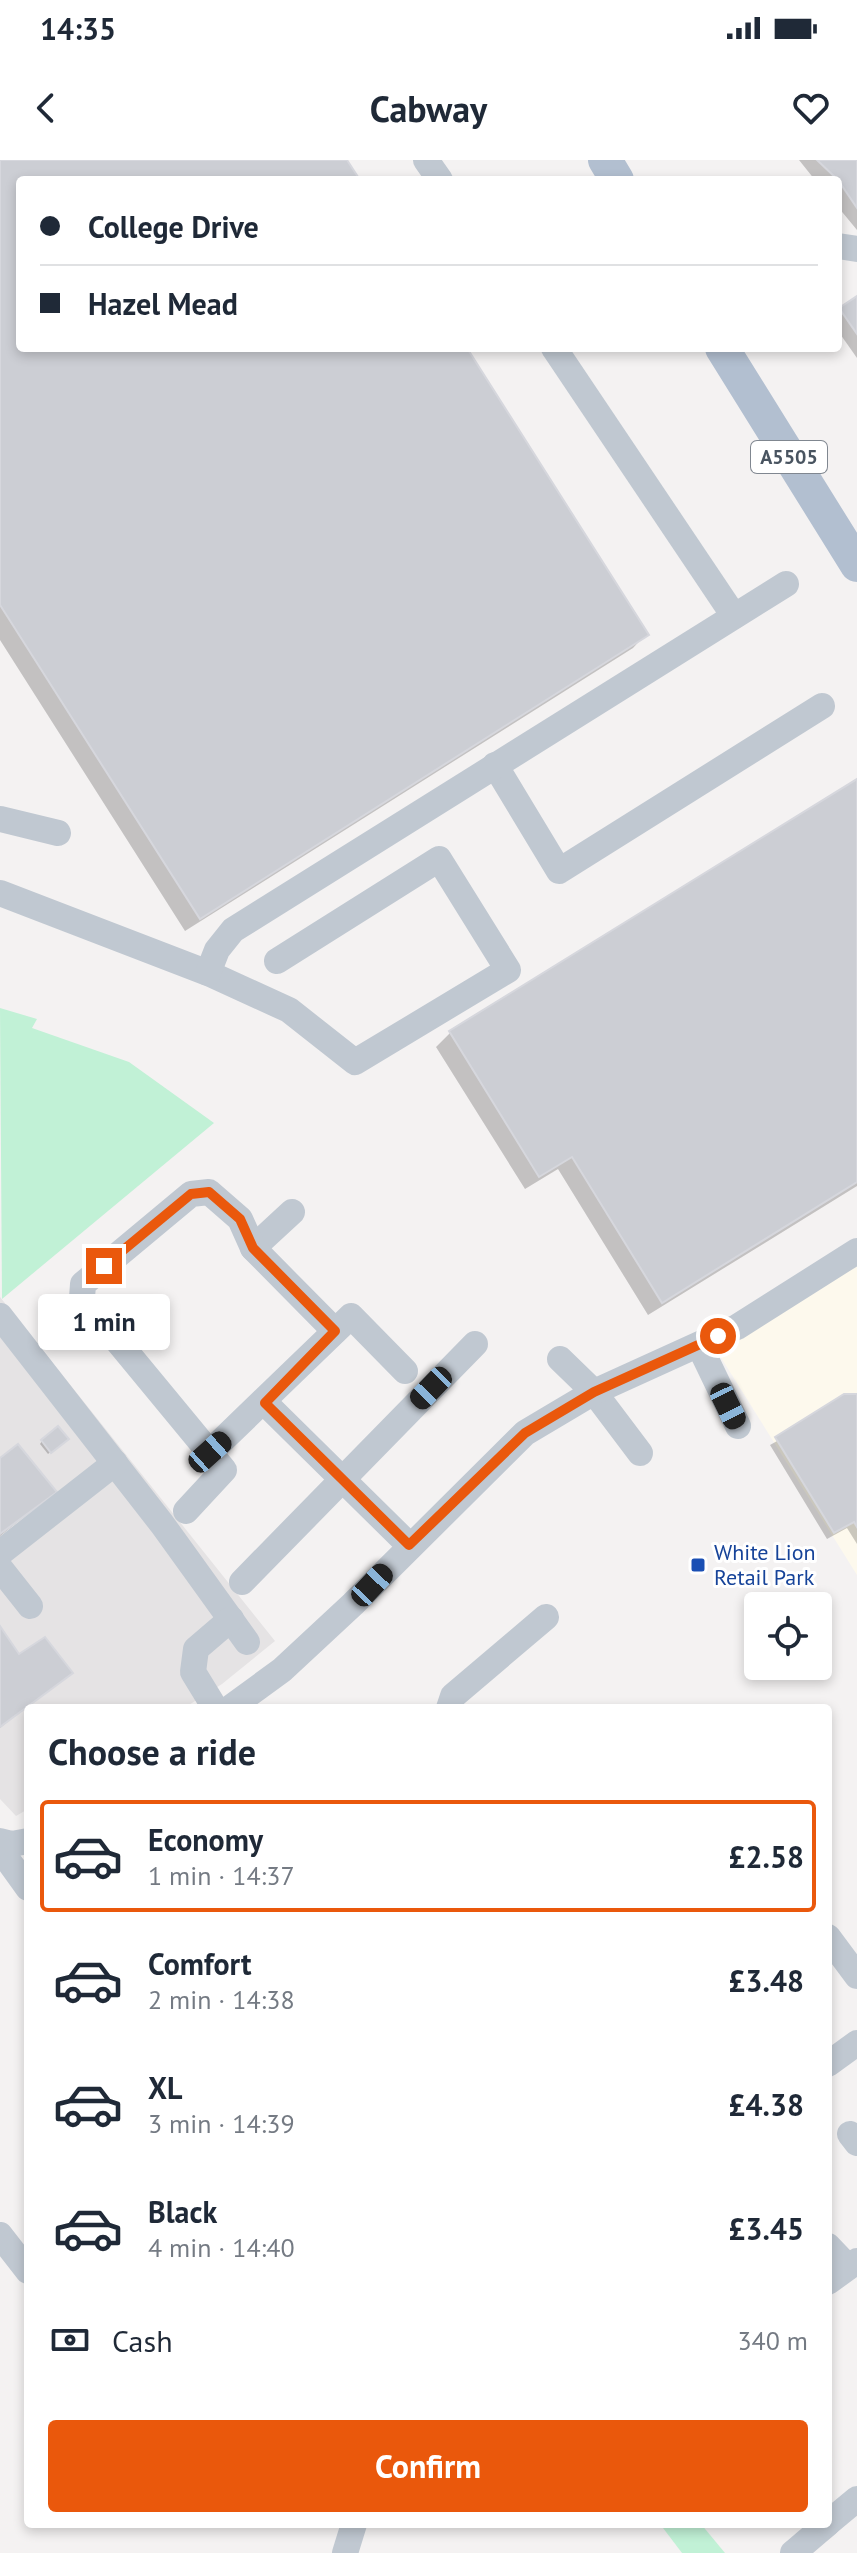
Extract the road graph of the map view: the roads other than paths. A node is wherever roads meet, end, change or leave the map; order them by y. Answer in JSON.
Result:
{"nodes":[{"id":1,"x":557,"y":352,"type":"edge"},
{"id":2,"x":724,"y":352,"type":"edge"},
{"id":3,"x":857,"y":565,"type":"edge"},
{"id":4,"x":786,"y":584,"type":"dead end"},
{"id":5,"x":734,"y":616,"type":"junction"},
{"id":6,"x":822,"y":706,"type":"dead end"},
{"id":7,"x":495,"y":765,"type":"junction"},
{"id":8,"x":0,"y":819,"type":"edge"},
{"id":9,"x":58,"y":833,"type":"dead end"},
{"id":10,"x":0,"y":893,"type":"edge"},
{"id":11,"x":277,"y":961,"type":"dead end"},
{"id":12,"x":208,"y":973,"type":"junction"},
{"id":13,"x":292,"y":1212,"type":"dead end"},
{"id":14,"x":253,"y":1248,"type":"junction"},
{"id":15,"x":857,"y":1251,"type":"edge"},
{"id":16,"x":0,"y":1316,"type":"edge"},
{"id":17,"x":335,"y":1331,"type":"junction"},
{"id":18,"x":475,"y":1344,"type":"dead end"},
{"id":19,"x":699,"y":1345,"type":"junction"},
{"id":20,"x":560,"y":1359,"type":"dead end"},
{"id":21,"x":405,"y":1371,"type":"dead end"},
{"id":22,"x":594,"y":1392,"type":"junction"},
{"id":23,"x":265,"y":1403,"type":"junction"},
{"id":24,"x":738,"y":1426,"type":"dead end"},
{"id":25,"x":640,"y":1453,"type":"dead end"},
{"id":26,"x":217,"y":1461,"type":"junction"},
{"id":27,"x":115,"y":1463,"type":"junction"},
{"id":28,"x":343,"y":1478,"type":"junction"},
{"id":29,"x":186,"y":1511,"type":"dead end"},
{"id":30,"x":409,"y":1545,"type":"junction"},
{"id":31,"x":0,"y":1553,"type":"edge"},
{"id":32,"x":0,"y":1568,"type":"edge"},
{"id":33,"x":242,"y":1582,"type":"dead end"},
{"id":34,"x":30,"y":1606,"type":"dead end"},
{"id":35,"x":546,"y":1617,"type":"dead end"},
{"id":36,"x":231,"y":1619,"type":"junction"},
{"id":37,"x":247,"y":1642,"type":"dead end"},
{"id":38,"x":213,"y":1704,"type":"edge"},
{"id":39,"x":235,"y":1704,"type":"edge"},
{"id":40,"x":450,"y":1704,"type":"edge"},
{"id":41,"x":0,"y":1841,"type":"edge"},
{"id":42,"x":24,"y":1842,"type":"edge"},
{"id":43,"x":0,"y":1849,"type":"edge"},
{"id":44,"x":24,"y":1882,"type":"edge"},
{"id":45,"x":832,"y":1942,"type":"edge"},
{"id":46,"x":857,"y":1976,"type":"edge"},
{"id":47,"x":857,"y":2043,"type":"edge"},
{"id":48,"x":832,"y":2061,"type":"edge"},
{"id":49,"x":2,"y":2242,"type":"edge"},
{"id":50,"x":832,"y":2252,"type":"edge"},
{"id":51,"x":24,"y":2267,"type":"edge"},
{"id":52,"x":844,"y":2270,"type":"edge"},
{"id":53,"x":857,"y":2499,"type":"edge"},
{"id":54,"x":832,"y":2519,"type":"edge"},
{"id":55,"x":353,"y":2528,"type":"edge"},
{"id":56,"x":821,"y":2528,"type":"edge"},
{"id":57,"x":345,"y":2553,"type":"edge"},
{"id":58,"x":793,"y":2553,"type":"edge"}],
"edges":[{"from":1,"to":5,"type":"street"},
{"from":2,"to":3,"type":"main road","number":"A5505"},
{"from":4,"to":5,"type":"street"},
{"from":5,"to":7,"type":"street"},
{"from":6,"to":7,"type":"street"},
{"from":7,"to":12,"type":"street"},
{"from":8,"to":9,"type":"street"},
{"from":10,"to":12,"type":"street"},
{"from":11,"to":12,"type":"street"},
{"from":13,"to":14,"type":"street"},
{"from":14,"to":17,"type":"street"},
{"from":14,"to":26,"type":"street"},
{"from":15,"to":19,"type":"street"},
{"from":16,"to":27,"type":"street"},
{"from":17,"to":21,"type":"street"},
{"from":17,"to":23,"type":"street"},
{"from":18,"to":28,"type":"street"},
{"from":19,"to":22,"type":"street"},
{"from":19,"to":24,"type":"street"},
{"from":20,"to":22,"type":"street"},
{"from":22,"to":25,"type":"street"},
{"from":22,"to":30,"type":"street"},
{"from":23,"to":26,"type":"street"},
{"from":23,"to":28,"type":"street"},
{"from":26,"to":29,"type":"street"},
{"from":27,"to":31,"type":"street"},
{"from":27,"to":36,"type":"street"},
{"from":28,"to":30,"type":"street"},
{"from":28,"to":33,"type":"street"},
{"from":30,"to":39,"type":"street"},
{"from":32,"to":34,"type":"street"},
{"from":35,"to":40,"type":"street"},
{"from":36,"to":37,"type":"street"},
{"from":36,"to":38,"type":"street"},
{"from":41,"to":42,"type":"street"},
{"from":43,"to":44,"type":"street"},
{"from":45,"to":46,"type":"street"},
{"from":47,"to":48,"type":"street"},
{"from":49,"to":51,"type":"street"},
{"from":50,"to":52,"type":"street"},
{"from":53,"to":54,"type":"street"},
{"from":55,"to":57,"type":"street"},
{"from":56,"to":58,"type":"street"}]}
